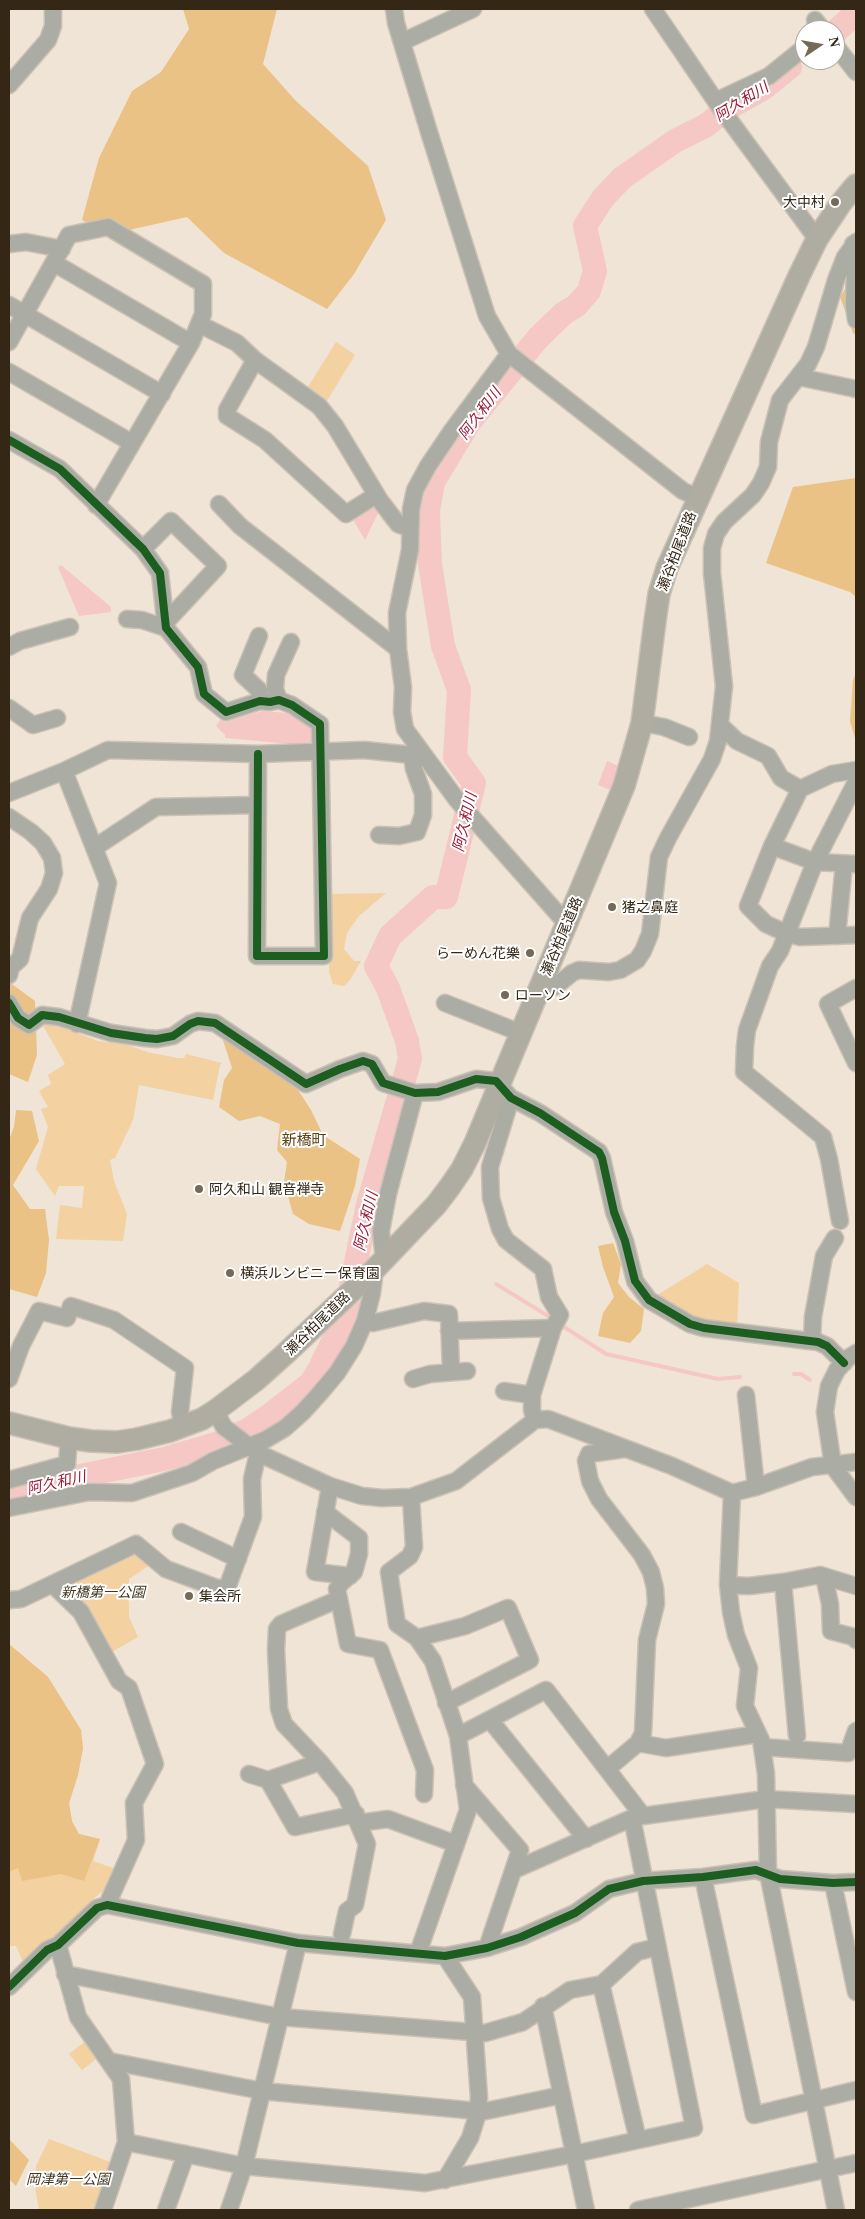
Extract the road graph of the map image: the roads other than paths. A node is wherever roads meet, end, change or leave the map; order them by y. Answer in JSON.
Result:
{"nodes":[{"id":1,"x":53,"y":9,"type":"edge"},
{"id":2,"x":394,"y":9,"type":"edge"},
{"id":3,"x":473,"y":9,"type":"edge"},
{"id":4,"x":653,"y":9,"type":"edge"},
{"id":5,"x":402,"y":42,"type":"junction"},
{"id":6,"x":795,"y":55,"type":"edge"},
{"id":7,"x":845,"y":58,"type":"edge"},
{"id":8,"x":856,"y":72,"type":"edge"},
{"id":9,"x":9,"y":84,"type":"edge"},
{"id":10,"x":721,"y":108,"type":"junction"},
{"id":11,"x":856,"y":186,"type":"edge"},
{"id":12,"x":817,"y":239,"type":"junction"},
{"id":13,"x":854,"y":243,"type":"edge"},
{"id":14,"x":9,"y":244,"type":"edge"},
{"id":15,"x":58,"y":256,"type":"junction"},
{"id":16,"x":9,"y":305,"type":"edge"},
{"id":17,"x":25,"y":314,"type":"junction"},
{"id":18,"x":856,"y":320,"type":"edge"},
{"id":19,"x":199,"y":324,"type":"junction"},
{"id":20,"x":9,"y":342,"type":"edge"},
{"id":21,"x":191,"y":343,"type":"junction"},
{"id":22,"x":254,"y":360,"type":"junction"},
{"id":23,"x":516,"y":360,"type":"junction"},
{"id":24,"x":9,"y":372,"type":"edge"},
{"id":25,"x":799,"y":377,"type":"junction"},
{"id":26,"x":856,"y":389,"type":"edge"},
{"id":27,"x":162,"y":394,"type":"junction"},
{"id":28,"x":9,"y":440,"type":"edge"},
{"id":29,"x":132,"y":443,"type":"junction"},
{"id":30,"x":376,"y":494,"type":"junction"},
{"id":31,"x":697,"y":497,"type":"junction"},
{"id":32,"x":219,"y":504,"type":"dead end"},
{"id":33,"x":96,"y":505,"type":"junction"},
{"id":34,"x":409,"y":528,"type":"junction"},
{"id":35,"x":143,"y":549,"type":"junction"},
{"id":36,"x":127,"y":619,"type":"dead end"},
{"id":37,"x":166,"y":626,"type":"junction"},
{"id":38,"x":70,"y":627,"type":"dead end"},
{"id":39,"x":259,"y":636,"type":"dead end"},
{"id":40,"x":291,"y":642,"type":"dead end"},
{"id":41,"x":9,"y":648,"type":"edge"},
{"id":42,"x":398,"y":649,"type":"junction"},
{"id":43,"x":278,"y":700,"type":"junction"},
{"id":44,"x":260,"y":701,"type":"junction"},
{"id":45,"x":9,"y":708,"type":"edge"},
{"id":46,"x":57,"y":718,"type":"dead end"},
{"id":47,"x":642,"y":724,"type":"junction"},
{"id":48,"x":720,"y":725,"type":"junction"},
{"id":49,"x":689,"y":737,"type":"dead end"},
{"id":50,"x":321,"y":752,"type":"junction"},
{"id":51,"x":417,"y":753,"type":"junction"},
{"id":52,"x":258,"y":754,"type":"junction"},
{"id":53,"x":856,"y":770,"type":"edge"},
{"id":54,"x":64,"y":772,"type":"junction"},
{"id":55,"x":856,"y":782,"type":"edge"},
{"id":56,"x":800,"y":789,"type":"junction"},
{"id":57,"x":9,"y":793,"type":"edge"},
{"id":58,"x":258,"y":805,"type":"junction"},
{"id":59,"x":9,"y":817,"type":"edge"},
{"id":60,"x":380,"y":835,"type":"dead end"},
{"id":61,"x":772,"y":846,"type":"junction"},
{"id":62,"x":94,"y":848,"type":"junction"},
{"id":63,"x":816,"y":862,"type":"junction"},
{"id":64,"x":850,"y":864,"type":"edge"},
{"id":65,"x":566,"y":923,"type":"junction"},
{"id":66,"x":788,"y":934,"type":"junction"},
{"id":67,"x":856,"y":935,"type":"edge"},
{"id":68,"x":837,"y":936,"type":"junction"},
{"id":69,"x":9,"y":975,"type":"edge"},
{"id":70,"x":856,"y":988,"type":"edge"},
{"id":71,"x":538,"y":992,"type":"junction"},
{"id":72,"x":9,"y":1003,"type":"edge"},
{"id":73,"x":445,"y":1003,"type":"dead end"},
{"id":74,"x":78,"y":1024,"type":"junction"},
{"id":75,"x":521,"y":1033,"type":"junction"},
{"id":76,"x":856,"y":1064,"type":"edge"},
{"id":77,"x":505,"y":1092,"type":"junction"},
{"id":78,"x":414,"y":1093,"type":"junction"},
{"id":79,"x":840,"y":1221,"type":"dead end"},
{"id":80,"x":835,"y":1238,"type":"dead end"},
{"id":81,"x":376,"y":1268,"type":"junction"},
{"id":82,"x":365,"y":1321,"type":"junction"},
{"id":83,"x":557,"y":1321,"type":"junction"},
{"id":84,"x":450,"y":1331,"type":"junction"},
{"id":85,"x":812,"y":1341,"type":"junction"},
{"id":86,"x":14,"y":1348,"type":"edge"},
{"id":87,"x":850,"y":1358,"type":"edge"},
{"id":88,"x":9,"y":1379,"type":"edge"},
{"id":89,"x":414,"y":1380,"type":"dead end"},
{"id":90,"x":504,"y":1391,"type":"dead end"},
{"id":91,"x":532,"y":1395,"type":"junction"},
{"id":92,"x":746,"y":1395,"type":"dead end"},
{"id":93,"x":220,"y":1419,"type":"junction"},
{"id":94,"x":535,"y":1420,"type":"junction"},
{"id":95,"x":9,"y":1423,"type":"edge"},
{"id":96,"x":183,"y":1427,"type":"junction"},
{"id":97,"x":69,"y":1438,"type":"junction"},
{"id":98,"x":250,"y":1448,"type":"junction"},
{"id":99,"x":626,"y":1448,"type":"junction"},
{"id":100,"x":856,"y":1462,"type":"edge"},
{"id":101,"x":833,"y":1466,"type":"junction"},
{"id":102,"x":9,"y":1480,"type":"edge"},
{"id":103,"x":330,"y":1486,"type":"junction"},
{"id":104,"x":756,"y":1487,"type":"junction"},
{"id":105,"x":732,"y":1493,"type":"junction"},
{"id":106,"x":411,"y":1497,"type":"junction"},
{"id":107,"x":856,"y":1497,"type":"edge"},
{"id":108,"x":9,"y":1508,"type":"edge"},
{"id":109,"x":324,"y":1512,"type":"junction"},
{"id":110,"x":181,"y":1532,"type":"dead end"},
{"id":111,"x":238,"y":1559,"type":"junction"},
{"id":112,"x":350,"y":1576,"type":"junction"},
{"id":113,"x":824,"y":1576,"type":"junction"},
{"id":114,"x":783,"y":1582,"type":"junction"},
{"id":115,"x":52,"y":1584,"type":"junction"},
{"id":116,"x":728,"y":1584,"type":"junction"},
{"id":117,"x":856,"y":1586,"type":"edge"},
{"id":118,"x":339,"y":1599,"type":"junction"},
{"id":119,"x":9,"y":1600,"type":"edge"},
{"id":120,"x":417,"y":1638,"type":"junction"},
{"id":121,"x":856,"y":1640,"type":"edge"},
{"id":122,"x":446,"y":1703,"type":"junction"},
{"id":123,"x":490,"y":1720,"type":"junction"},
{"id":124,"x":856,"y":1731,"type":"edge"},
{"id":125,"x":458,"y":1736,"type":"junction"},
{"id":126,"x":797,"y":1736,"type":"dead end"},
{"id":127,"x":760,"y":1741,"type":"junction"},
{"id":128,"x":638,"y":1743,"type":"junction"},
{"id":129,"x":320,"y":1762,"type":"junction"},
{"id":130,"x":607,"y":1769,"type":"junction"},
{"id":131,"x":249,"y":1774,"type":"dead end"},
{"id":132,"x":268,"y":1780,"type":"junction"},
{"id":133,"x":464,"y":1785,"type":"junction"},
{"id":134,"x":424,"y":1794,"type":"dead end"},
{"id":135,"x":766,"y":1799,"type":"junction"},
{"id":136,"x":856,"y":1804,"type":"edge"},
{"id":137,"x":638,"y":1817,"type":"junction"},
{"id":138,"x":357,"y":1818,"type":"junction"},
{"id":139,"x":586,"y":1839,"type":"junction"},
{"id":140,"x":456,"y":1844,"type":"junction"},
{"id":141,"x":514,"y":1870,"type":"junction"},
{"id":142,"x":768,"y":1874,"type":"junction"},
{"id":143,"x":703,"y":1877,"type":"junction"},
{"id":144,"x":643,"y":1881,"type":"junction"},
{"id":145,"x":856,"y":1882,"type":"edge"},
{"id":146,"x":833,"y":1884,"type":"junction"},
{"id":147,"x":107,"y":1905,"type":"junction"},
{"id":148,"x":341,"y":1940,"type":"junction"},
{"id":149,"x":298,"y":1943,"type":"junction"},
{"id":150,"x":58,"y":1945,"type":"junction"},
{"id":151,"x":657,"y":1947,"type":"junction"},
{"id":152,"x":488,"y":1948,"type":"junction"},
{"id":153,"x":418,"y":1953,"type":"junction"},
{"id":154,"x":445,"y":1956,"type":"junction"},
{"id":155,"x":65,"y":1974,"type":"junction"},
{"id":156,"x":601,"y":1984,"type":"junction"},
{"id":157,"x":9,"y":1987,"type":"edge"},
{"id":158,"x":856,"y":1992,"type":"edge"},
{"id":159,"x":543,"y":2006,"type":"junction"},
{"id":160,"x":280,"y":2017,"type":"junction"},
{"id":161,"x":474,"y":2033,"type":"junction"},
{"id":162,"x":109,"y":2061,"type":"junction"},
{"id":163,"x":856,"y":2090,"type":"edge"},
{"id":164,"x":262,"y":2091,"type":"junction"},
{"id":165,"x":562,"y":2095,"type":"junction"},
{"id":166,"x":814,"y":2100,"type":"junction"},
{"id":167,"x":477,"y":2111,"type":"junction"},
{"id":168,"x":638,"y":2140,"type":"junction"},
{"id":169,"x":126,"y":2142,"type":"junction"},
{"id":170,"x":186,"y":2154,"type":"junction"},
{"id":171,"x":574,"y":2154,"type":"junction"},
{"id":172,"x":856,"y":2164,"type":"edge"},
{"id":173,"x":244,"y":2166,"type":"junction"},
{"id":174,"x":828,"y":2170,"type":"junction"},
{"id":175,"x":445,"y":2180,"type":"junction"},
{"id":176,"x":103,"y":2210,"type":"edge"},
{"id":177,"x":166,"y":2210,"type":"edge"},
{"id":178,"x":229,"y":2210,"type":"edge"},
{"id":179,"x":586,"y":2210,"type":"edge"},
{"id":180,"x":638,"y":2210,"type":"edge"},
{"id":181,"x":836,"y":2210,"type":"edge"}],
"edges":[{"from":1,"to":9,"type":"street"},
{"from":2,"to":5,"type":"street"},
{"from":3,"to":5,"type":"street"},
{"from":4,"to":10,"type":"street"},
{"from":5,"to":23,"type":"street"},
{"from":6,"to":10,"type":"street"},
{"from":7,"to":8,"type":"street"},
{"from":10,"to":12,"type":"street"},
{"from":11,"to":12,"type":"main road","name":"瀬谷柏尾道路"},
{"from":12,"to":31,"type":"main road","name":"瀬谷柏尾道路"},
{"from":13,"to":18,"type":"street"},
{"from":13,"to":25,"type":"street"},
{"from":14,"to":15,"type":"street"},
{"from":15,"to":17,"type":"street"},
{"from":15,"to":19,"type":"street"},
{"from":15,"to":21,"type":"street"},
{"from":16,"to":17,"type":"street"},
{"from":17,"to":20,"type":"street"},
{"from":17,"to":27,"type":"street"},
{"from":19,"to":21,"type":"street"},
{"from":19,"to":22,"type":"street"},
{"from":21,"to":27,"type":"street"},
{"from":22,"to":30,"type":"street"},
{"from":22,"to":30,"type":"street"},
{"from":23,"to":31,"type":"street"},
{"from":23,"to":34,"type":"street"},
{"from":24,"to":29,"type":"street"},
{"from":25,"to":26,"type":"street"},
{"from":25,"to":48,"type":"street"},
{"from":27,"to":29,"type":"street"},
{"from":28,"to":33,"type":"street"},
{"from":29,"to":33,"type":"street"},
{"from":30,"to":34,"type":"street"},
{"from":31,"to":47,"type":"main road","name":"瀬谷柏尾道路"},
{"from":32,"to":42,"type":"street"},
{"from":33,"to":35,"type":"street"},
{"from":34,"to":42,"type":"street"},
{"from":35,"to":37,"type":"street"},
{"from":35,"to":37,"type":"street"},
{"from":36,"to":37,"type":"street"},
{"from":37,"to":44,"type":"street"},
{"from":38,"to":41,"type":"street"},
{"from":39,"to":44,"type":"street"},
{"from":40,"to":43,"type":"street"},
{"from":42,"to":51,"type":"street"},
{"from":43,"to":44,"type":"street"},
{"from":43,"to":50,"type":"street"},
{"from":45,"to":46,"type":"street"},
{"from":47,"to":49,"type":"street"},
{"from":47,"to":65,"type":"main road","name":"瀬谷柏尾道路"},
{"from":48,"to":56,"type":"street"},
{"from":48,"to":71,"type":"street"},
{"from":50,"to":51,"type":"street"},
{"from":50,"to":52,"type":"street"},
{"from":50,"to":58,"type":"street"},
{"from":51,"to":60,"type":"street"},
{"from":51,"to":65,"type":"street"},
{"from":52,"to":54,"type":"street"},
{"from":52,"to":58,"type":"street"},
{"from":53,"to":56,"type":"street"},
{"from":54,"to":57,"type":"street"},
{"from":54,"to":62,"type":"street"},
{"from":55,"to":63,"type":"street"},
{"from":56,"to":61,"type":"street"},
{"from":58,"to":62,"type":"street"},
{"from":59,"to":69,"type":"street"},
{"from":61,"to":63,"type":"street"},
{"from":61,"to":66,"type":"street"},
{"from":62,"to":74,"type":"street"},
{"from":63,"to":64,"type":"street"},
{"from":63,"to":66,"type":"street"},
{"from":64,"to":68,"type":"street"},
{"from":65,"to":71,"type":"main road","name":"瀬谷柏尾道路"},
{"from":66,"to":68,"type":"street"},
{"from":66,"to":79,"type":"street"},
{"from":67,"to":68,"type":"street"},
{"from":70,"to":76,"type":"street"},
{"from":71,"to":75,"type":"main road","name":"瀬谷柏尾道路"},
{"from":72,"to":74,"type":"street"},
{"from":73,"to":75,"type":"street"},
{"from":74,"to":78,"type":"street"},
{"from":75,"to":77,"type":"main road","name":"瀬谷柏尾道路"},
{"from":77,"to":78,"type":"street"},
{"from":77,"to":81,"type":"main road","name":"瀬谷柏尾道路"},
{"from":77,"to":83,"type":"street"},
{"from":77,"to":85,"type":"street"},
{"from":78,"to":81,"type":"street"},
{"from":80,"to":85,"type":"street"},
{"from":81,"to":82,"type":"street"},
{"from":81,"to":93,"type":"main road","name":"瀬谷柏尾道路"},
{"from":82,"to":84,"type":"street"},
{"from":82,"to":98,"type":"street"},
{"from":83,"to":84,"type":"street"},
{"from":83,"to":91,"type":"street"},
{"from":84,"to":89,"type":"street"},
{"from":85,"to":87,"type":"street"},
{"from":86,"to":88,"type":"street"},
{"from":86,"to":96,"type":"street"},
{"from":87,"to":101,"type":"street"},
{"from":90,"to":91,"type":"street"},
{"from":91,"to":94,"type":"street"},
{"from":92,"to":104,"type":"street"},
{"from":93,"to":96,"type":"main road","name":"瀬谷柏尾道路"},
{"from":93,"to":98,"type":"street"},
{"from":94,"to":99,"type":"street"},
{"from":94,"to":106,"type":"street"},
{"from":95,"to":97,"type":"main road","name":"瀬谷柏尾道路"},
{"from":96,"to":97,"type":"main road","name":"瀬谷柏尾道路"},
{"from":97,"to":102,"type":"street"},
{"from":98,"to":103,"type":"street"},
{"from":98,"to":108,"type":"street"},
{"from":98,"to":111,"type":"street"},
{"from":99,"to":105,"type":"street"},
{"from":99,"to":128,"type":"street"},
{"from":100,"to":101,"type":"street"},
{"from":101,"to":104,"type":"street"},
{"from":101,"to":107,"type":"street"},
{"from":103,"to":106,"type":"street"},
{"from":103,"to":109,"type":"street"},
{"from":104,"to":105,"type":"street"},
{"from":105,"to":116,"type":"street"},
{"from":106,"to":120,"type":"street"},
{"from":109,"to":112,"type":"street"},
{"from":109,"to":112,"type":"street"},
{"from":110,"to":111,"type":"street"},
{"from":111,"to":115,"type":"street"},
{"from":112,"to":118,"type":"street"},
{"from":113,"to":114,"type":"street"},
{"from":113,"to":117,"type":"street"},
{"from":113,"to":121,"type":"street"},
{"from":114,"to":116,"type":"street"},
{"from":114,"to":126,"type":"street"},
{"from":115,"to":119,"type":"street"},
{"from":115,"to":147,"type":"street"},
{"from":116,"to":127,"type":"street"},
{"from":118,"to":129,"type":"street"},
{"from":118,"to":134,"type":"street"},
{"from":120,"to":122,"type":"street"},
{"from":120,"to":122,"type":"street"},
{"from":122,"to":125,"type":"street"},
{"from":123,"to":125,"type":"street"},
{"from":123,"to":130,"type":"street"},
{"from":123,"to":139,"type":"street"},
{"from":124,"to":127,"type":"street"},
{"from":125,"to":133,"type":"street"},
{"from":127,"to":128,"type":"street"},
{"from":127,"to":135,"type":"street"},
{"from":128,"to":130,"type":"street"},
{"from":129,"to":132,"type":"street"},
{"from":129,"to":138,"type":"street"},
{"from":130,"to":137,"type":"street"},
{"from":131,"to":132,"type":"street"},
{"from":132,"to":138,"type":"street"},
{"from":133,"to":140,"type":"street"},
{"from":133,"to":141,"type":"street"},
{"from":135,"to":136,"type":"street"},
{"from":135,"to":137,"type":"street"},
{"from":135,"to":142,"type":"street"},
{"from":137,"to":139,"type":"street"},
{"from":137,"to":144,"type":"street"},
{"from":138,"to":140,"type":"street"},
{"from":138,"to":148,"type":"street"},
{"from":139,"to":141,"type":"street"},
{"from":140,"to":153,"type":"street"},
{"from":141,"to":152,"type":"street"},
{"from":142,"to":143,"type":"street"},
{"from":142,"to":146,"type":"street"},
{"from":142,"to":166,"type":"street"},
{"from":143,"to":144,"type":"street"},
{"from":143,"to":166,"type":"street"},
{"from":144,"to":151,"type":"street"},
{"from":144,"to":152,"type":"street"},
{"from":145,"to":146,"type":"street"},
{"from":146,"to":158,"type":"street"},
{"from":147,"to":149,"type":"street"},
{"from":147,"to":150,"type":"street"},
{"from":148,"to":149,"type":"street"},
{"from":148,"to":153,"type":"street"},
{"from":149,"to":160,"type":"street"},
{"from":150,"to":155,"type":"street"},
{"from":150,"to":157,"type":"street"},
{"from":151,"to":156,"type":"street"},
{"from":151,"to":168,"type":"street"},
{"from":152,"to":154,"type":"street"},
{"from":153,"to":154,"type":"street"},
{"from":154,"to":161,"type":"street"},
{"from":155,"to":160,"type":"street"},
{"from":155,"to":162,"type":"street"},
{"from":156,"to":159,"type":"street"},
{"from":156,"to":168,"type":"street"},
{"from":159,"to":161,"type":"street"},
{"from":159,"to":165,"type":"street"},
{"from":160,"to":161,"type":"street"},
{"from":160,"to":164,"type":"street"},
{"from":161,"to":167,"type":"street"},
{"from":162,"to":164,"type":"street"},
{"from":162,"to":169,"type":"street"},
{"from":163,"to":166,"type":"street"},
{"from":164,"to":167,"type":"street"},
{"from":164,"to":173,"type":"street"},
{"from":165,"to":167,"type":"street"},
{"from":165,"to":171,"type":"street"},
{"from":166,"to":174,"type":"street"},
{"from":167,"to":175,"type":"street"},
{"from":168,"to":171,"type":"street"},
{"from":169,"to":170,"type":"street"},
{"from":169,"to":176,"type":"street"},
{"from":170,"to":173,"type":"street"},
{"from":170,"to":177,"type":"street"},
{"from":171,"to":175,"type":"street"},
{"from":171,"to":179,"type":"street"},
{"from":172,"to":174,"type":"street"},
{"from":173,"to":175,"type":"street"},
{"from":173,"to":178,"type":"street"},
{"from":174,"to":180,"type":"street"},
{"from":174,"to":181,"type":"street"}]}
